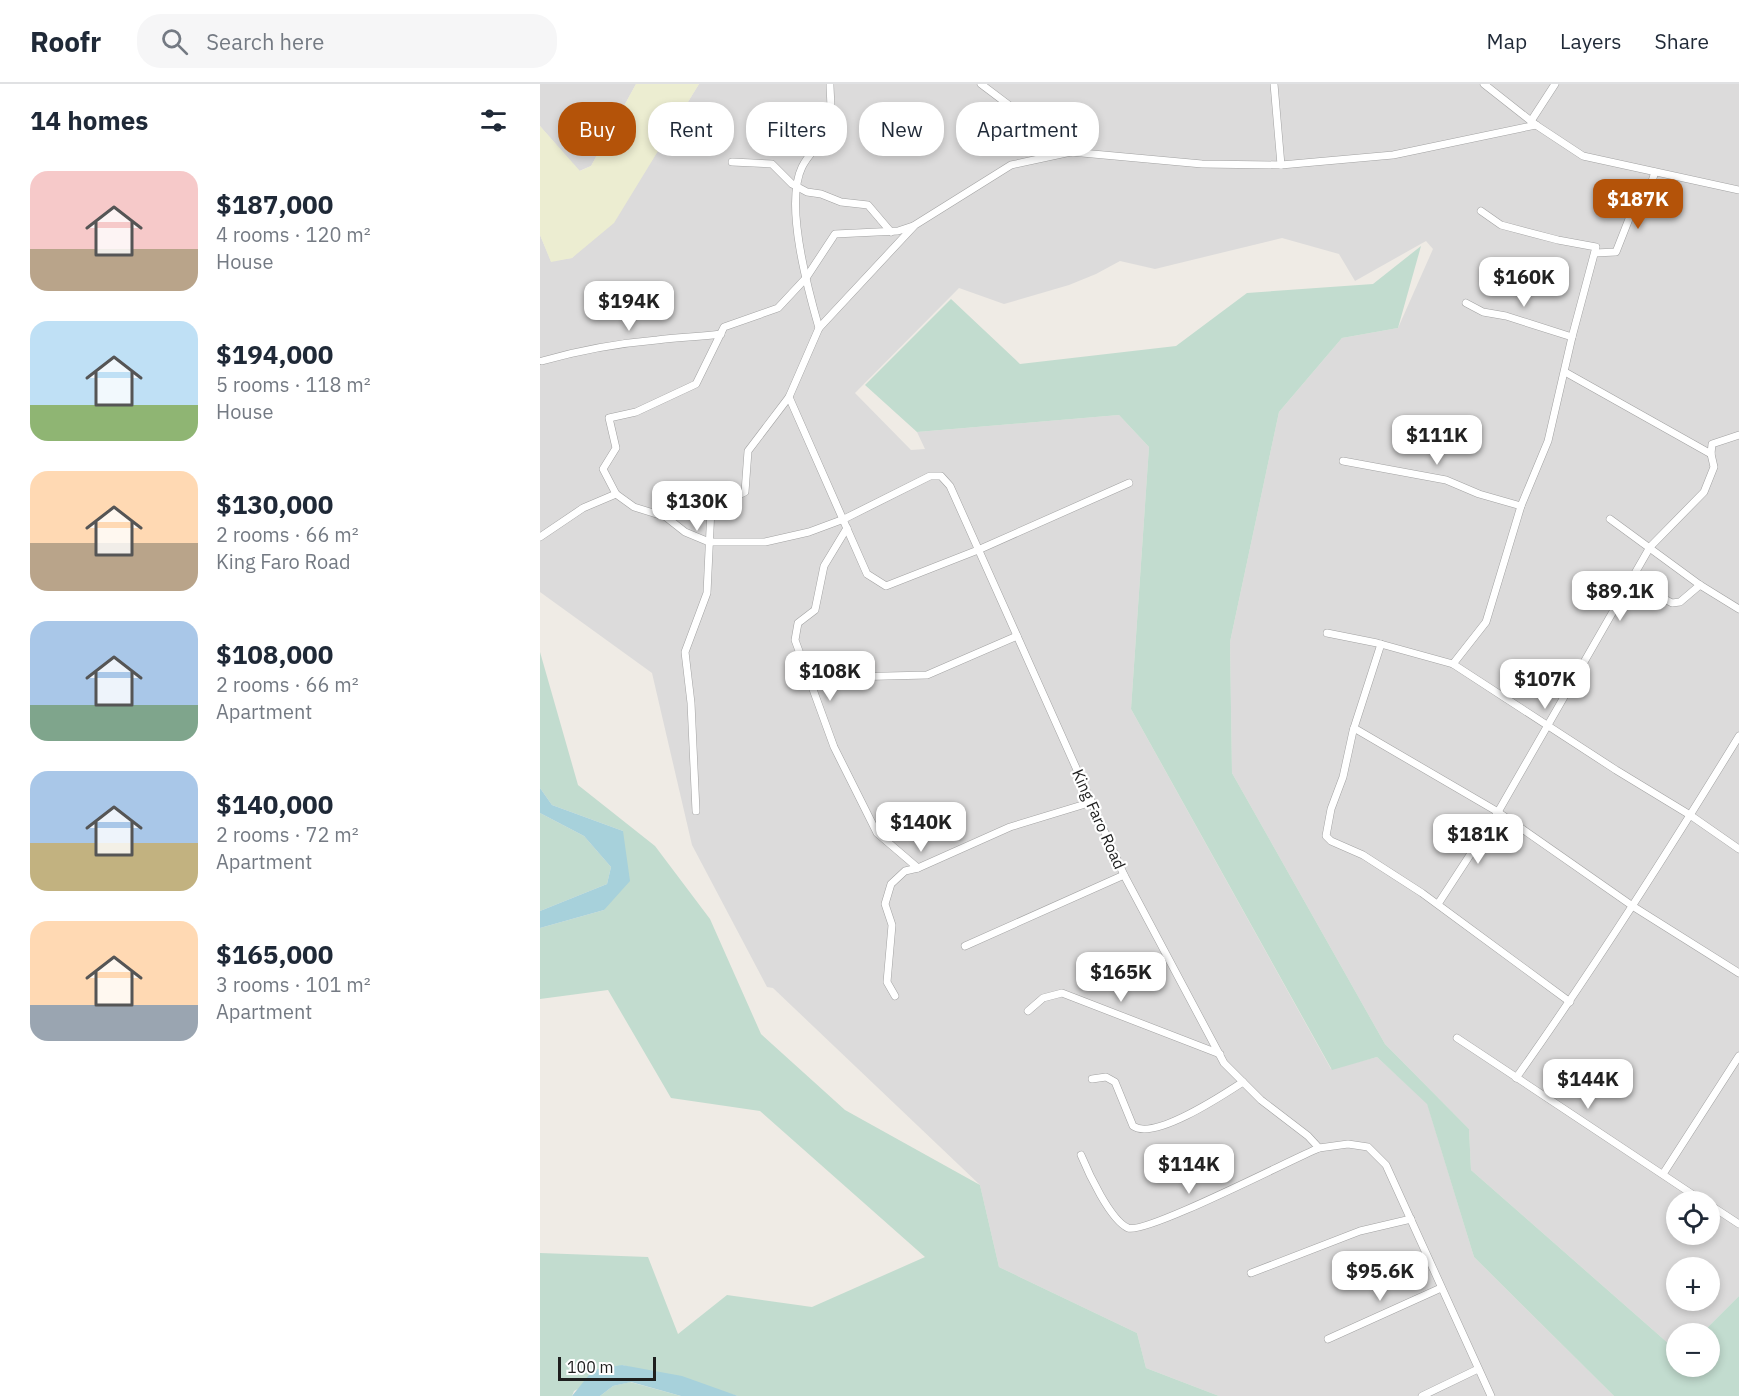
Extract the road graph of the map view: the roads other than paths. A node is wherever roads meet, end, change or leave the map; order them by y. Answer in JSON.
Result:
{"nodes":[{"id":1,"x":830,"y":84,"type":"edge"},
{"id":2,"x":981,"y":84,"type":"edge"},
{"id":3,"x":1274,"y":84,"type":"edge"},
{"id":4,"x":1484,"y":84,"type":"edge"},
{"id":5,"x":1555,"y":84,"type":"edge"},
{"id":6,"x":1005,"y":102,"type":"edge"},
{"id":7,"x":1534,"y":123,"type":"junction"},
{"id":8,"x":1099,"y":155,"type":"edge"},
{"id":9,"x":1053,"y":156,"type":"edge"},
{"id":10,"x":732,"y":162,"type":"dead end"},
{"id":11,"x":1281,"y":165,"type":"junction"},
{"id":12,"x":1655,"y":172,"type":"junction"},
{"id":13,"x":797,"y":187,"type":"junction"},
{"id":14,"x":1739,"y":190,"type":"edge"},
{"id":15,"x":1481,"y":211,"type":"dead end"},
{"id":16,"x":915,"y":225,"type":"junction"},
{"id":17,"x":891,"y":232,"type":"junction"},
{"id":18,"x":1595,"y":253,"type":"junction"},
{"id":19,"x":806,"y":278,"type":"junction"},
{"id":20,"x":1466,"y":303,"type":"dead end"},
{"id":21,"x":819,"y":328,"type":"junction"},
{"id":22,"x":721,"y":334,"type":"junction"},
{"id":23,"x":1572,"y":337,"type":"junction"},
{"id":24,"x":542,"y":361,"type":"dead end"},
{"id":25,"x":1565,"y":372,"type":"junction"},
{"id":26,"x":789,"y":397,"type":"junction"},
{"id":27,"x":1739,"y":435,"type":"edge"},
{"id":28,"x":1711,"y":454,"type":"junction"},
{"id":29,"x":1343,"y":461,"type":"dead end"},
{"id":30,"x":1129,"y":483,"type":"dead end"},
{"id":31,"x":616,"y":494,"type":"junction"},
{"id":32,"x":1521,"y":506,"type":"junction"},
{"id":33,"x":844,"y":519,"type":"junction"},
{"id":34,"x":1610,"y":519,"type":"dead end"},
{"id":35,"x":847,"y":528,"type":"junction"},
{"id":36,"x":540,"y":537,"type":"edge"},
{"id":37,"x":709,"y":542,"type":"junction"},
{"id":38,"x":1650,"y":547,"type":"junction"},
{"id":39,"x":978,"y":550,"type":"junction"},
{"id":40,"x":1629,"y":580,"type":"junction"},
{"id":41,"x":1700,"y":585,"type":"junction"},
{"id":42,"x":1739,"y":609,"type":"edge"},
{"id":43,"x":1327,"y":633,"type":"dead end"},
{"id":44,"x":1017,"y":636,"type":"junction"},
{"id":45,"x":1381,"y":644,"type":"junction"},
{"id":46,"x":1453,"y":664,"type":"junction"},
{"id":47,"x":808,"y":678,"type":"junction"},
{"id":48,"x":1546,"y":725,"type":"junction"},
{"id":49,"x":1354,"y":728,"type":"junction"},
{"id":50,"x":1739,"y":736,"type":"edge"},
{"id":51,"x":1092,"y":802,"type":"junction"},
{"id":52,"x":696,"y":811,"type":"dead end"},
{"id":53,"x":1498,"y":812,"type":"junction"},
{"id":54,"x":1690,"y":815,"type":"junction"},
{"id":55,"x":1739,"y":849,"type":"edge"},
{"id":56,"x":918,"y":868,"type":"junction"},
{"id":57,"x":1124,"y":875,"type":"junction"},
{"id":58,"x":1438,"y":904,"type":"junction"},
{"id":59,"x":1634,"y":906,"type":"junction"},
{"id":60,"x":965,"y":946,"type":"dead end"},
{"id":61,"x":1739,"y":973,"type":"edge"},
{"id":62,"x":895,"y":996,"type":"dead end"},
{"id":63,"x":1570,"y":1002,"type":"junction"},
{"id":64,"x":1028,"y":1011,"type":"dead end"},
{"id":65,"x":1457,"y":1038,"type":"dead end"},
{"id":66,"x":1220,"y":1054,"type":"junction"},
{"id":67,"x":1739,"y":1056,"type":"edge"},
{"id":68,"x":1516,"y":1078,"type":"junction"},
{"id":69,"x":1092,"y":1079,"type":"dead end"},
{"id":70,"x":1243,"y":1082,"type":"junction"},
{"id":71,"x":1318,"y":1148,"type":"junction"},
{"id":72,"x":1081,"y":1155,"type":"dead end"},
{"id":73,"x":1663,"y":1174,"type":"junction"},
{"id":74,"x":1688,"y":1191,"type":"edge"},
{"id":75,"x":1720,"y":1212,"type":"edge"},
{"id":76,"x":1411,"y":1219,"type":"junction"},
{"id":77,"x":1739,"y":1224,"type":"edge"},
{"id":78,"x":1251,"y":1273,"type":"dead end"},
{"id":79,"x":1442,"y":1288,"type":"junction"},
{"id":80,"x":1328,"y":1339,"type":"dead end"},
{"id":81,"x":1478,"y":1369,"type":"junction"},
{"id":82,"x":1422,"y":1396,"type":"edge"},
{"id":83,"x":1491,"y":1396,"type":"edge"}],
"edges":[{"from":1,"to":13,"type":"street"},
{"from":2,"to":6,"type":"street"},
{"from":3,"to":11,"type":"street"},
{"from":4,"to":7,"type":"street"},
{"from":5,"to":7,"type":"street"},
{"from":7,"to":11,"type":"street"},
{"from":7,"to":12,"type":"street"},
{"from":8,"to":11,"type":"street"},
{"from":9,"to":16,"type":"street"},
{"from":10,"to":13,"type":"street"},
{"from":12,"to":14,"type":"street"},
{"from":12,"to":18,"type":"street"},
{"from":13,"to":17,"type":"street"},
{"from":13,"to":19,"type":"street"},
{"from":15,"to":18,"type":"street"},
{"from":16,"to":17,"type":"street"},
{"from":16,"to":21,"type":"street"},
{"from":17,"to":19,"type":"street"},
{"from":18,"to":23,"type":"street"},
{"from":19,"to":21,"type":"street"},
{"from":19,"to":22,"type":"street"},
{"from":20,"to":23,"type":"street"},
{"from":21,"to":26,"type":"street"},
{"from":22,"to":24,"type":"street"},
{"from":22,"to":31,"type":"street"},
{"from":23,"to":25,"type":"street"},
{"from":25,"to":28,"type":"street"},
{"from":25,"to":32,"type":"street"},
{"from":26,"to":33,"type":"street"},
{"from":26,"to":37,"type":"street"},
{"from":27,"to":28,"type":"street"},
{"from":28,"to":38,"type":"street"},
{"from":29,"to":32,"type":"street"},
{"from":30,"to":39,"type":"street"},
{"from":31,"to":36,"type":"street"},
{"from":31,"to":37,"type":"street","name":"King Faro Road"},
{"from":32,"to":46,"type":"street"},
{"from":33,"to":35,"type":"street"},
{"from":33,"to":37,"type":"street","name":"King Faro Road"},
{"from":33,"to":39,"type":"street","name":"King Faro Road"},
{"from":34,"to":38,"type":"street"},
{"from":35,"to":39,"type":"street"},
{"from":35,"to":47,"type":"street"},
{"from":37,"to":52,"type":"street"},
{"from":38,"to":40,"type":"street"},
{"from":38,"to":41,"type":"street"},
{"from":39,"to":44,"type":"street","name":"King Faro Road"},
{"from":40,"to":41,"type":"street"},
{"from":40,"to":48,"type":"street"},
{"from":41,"to":42,"type":"street"},
{"from":43,"to":45,"type":"street"},
{"from":44,"to":47,"type":"street"},
{"from":44,"to":51,"type":"street","name":"King Faro Road"},
{"from":45,"to":46,"type":"street"},
{"from":45,"to":49,"type":"street"},
{"from":46,"to":48,"type":"street"},
{"from":47,"to":56,"type":"street"},
{"from":48,"to":53,"type":"street"},
{"from":48,"to":54,"type":"street"},
{"from":49,"to":53,"type":"street"},
{"from":49,"to":58,"type":"street"},
{"from":50,"to":54,"type":"street"},
{"from":51,"to":56,"type":"street"},
{"from":51,"to":57,"type":"street","name":"King Faro Road"},
{"from":53,"to":58,"type":"street"},
{"from":53,"to":59,"type":"street"},
{"from":54,"to":55,"type":"street"},
{"from":54,"to":59,"type":"street"},
{"from":56,"to":62,"type":"street"},
{"from":57,"to":60,"type":"street"},
{"from":57,"to":66,"type":"street","name":"King Faro Road"},
{"from":58,"to":63,"type":"street"},
{"from":59,"to":61,"type":"street"},
{"from":59,"to":63,"type":"street"},
{"from":63,"to":68,"type":"street"},
{"from":64,"to":66,"type":"street"},
{"from":65,"to":68,"type":"street"},
{"from":66,"to":70,"type":"street","name":"King Faro Road"},
{"from":67,"to":73,"type":"street"},
{"from":68,"to":73,"type":"street"},
{"from":69,"to":70,"type":"street"},
{"from":70,"to":71,"type":"street","name":"King Faro Road"},
{"from":71,"to":72,"type":"street"},
{"from":71,"to":76,"type":"street"},
{"from":73,"to":74,"type":"street"},
{"from":75,"to":77,"type":"street"},
{"from":76,"to":78,"type":"street"},
{"from":76,"to":79,"type":"street"},
{"from":79,"to":80,"type":"street"},
{"from":79,"to":81,"type":"street"},
{"from":81,"to":82,"type":"street"},
{"from":81,"to":83,"type":"street"}]}
